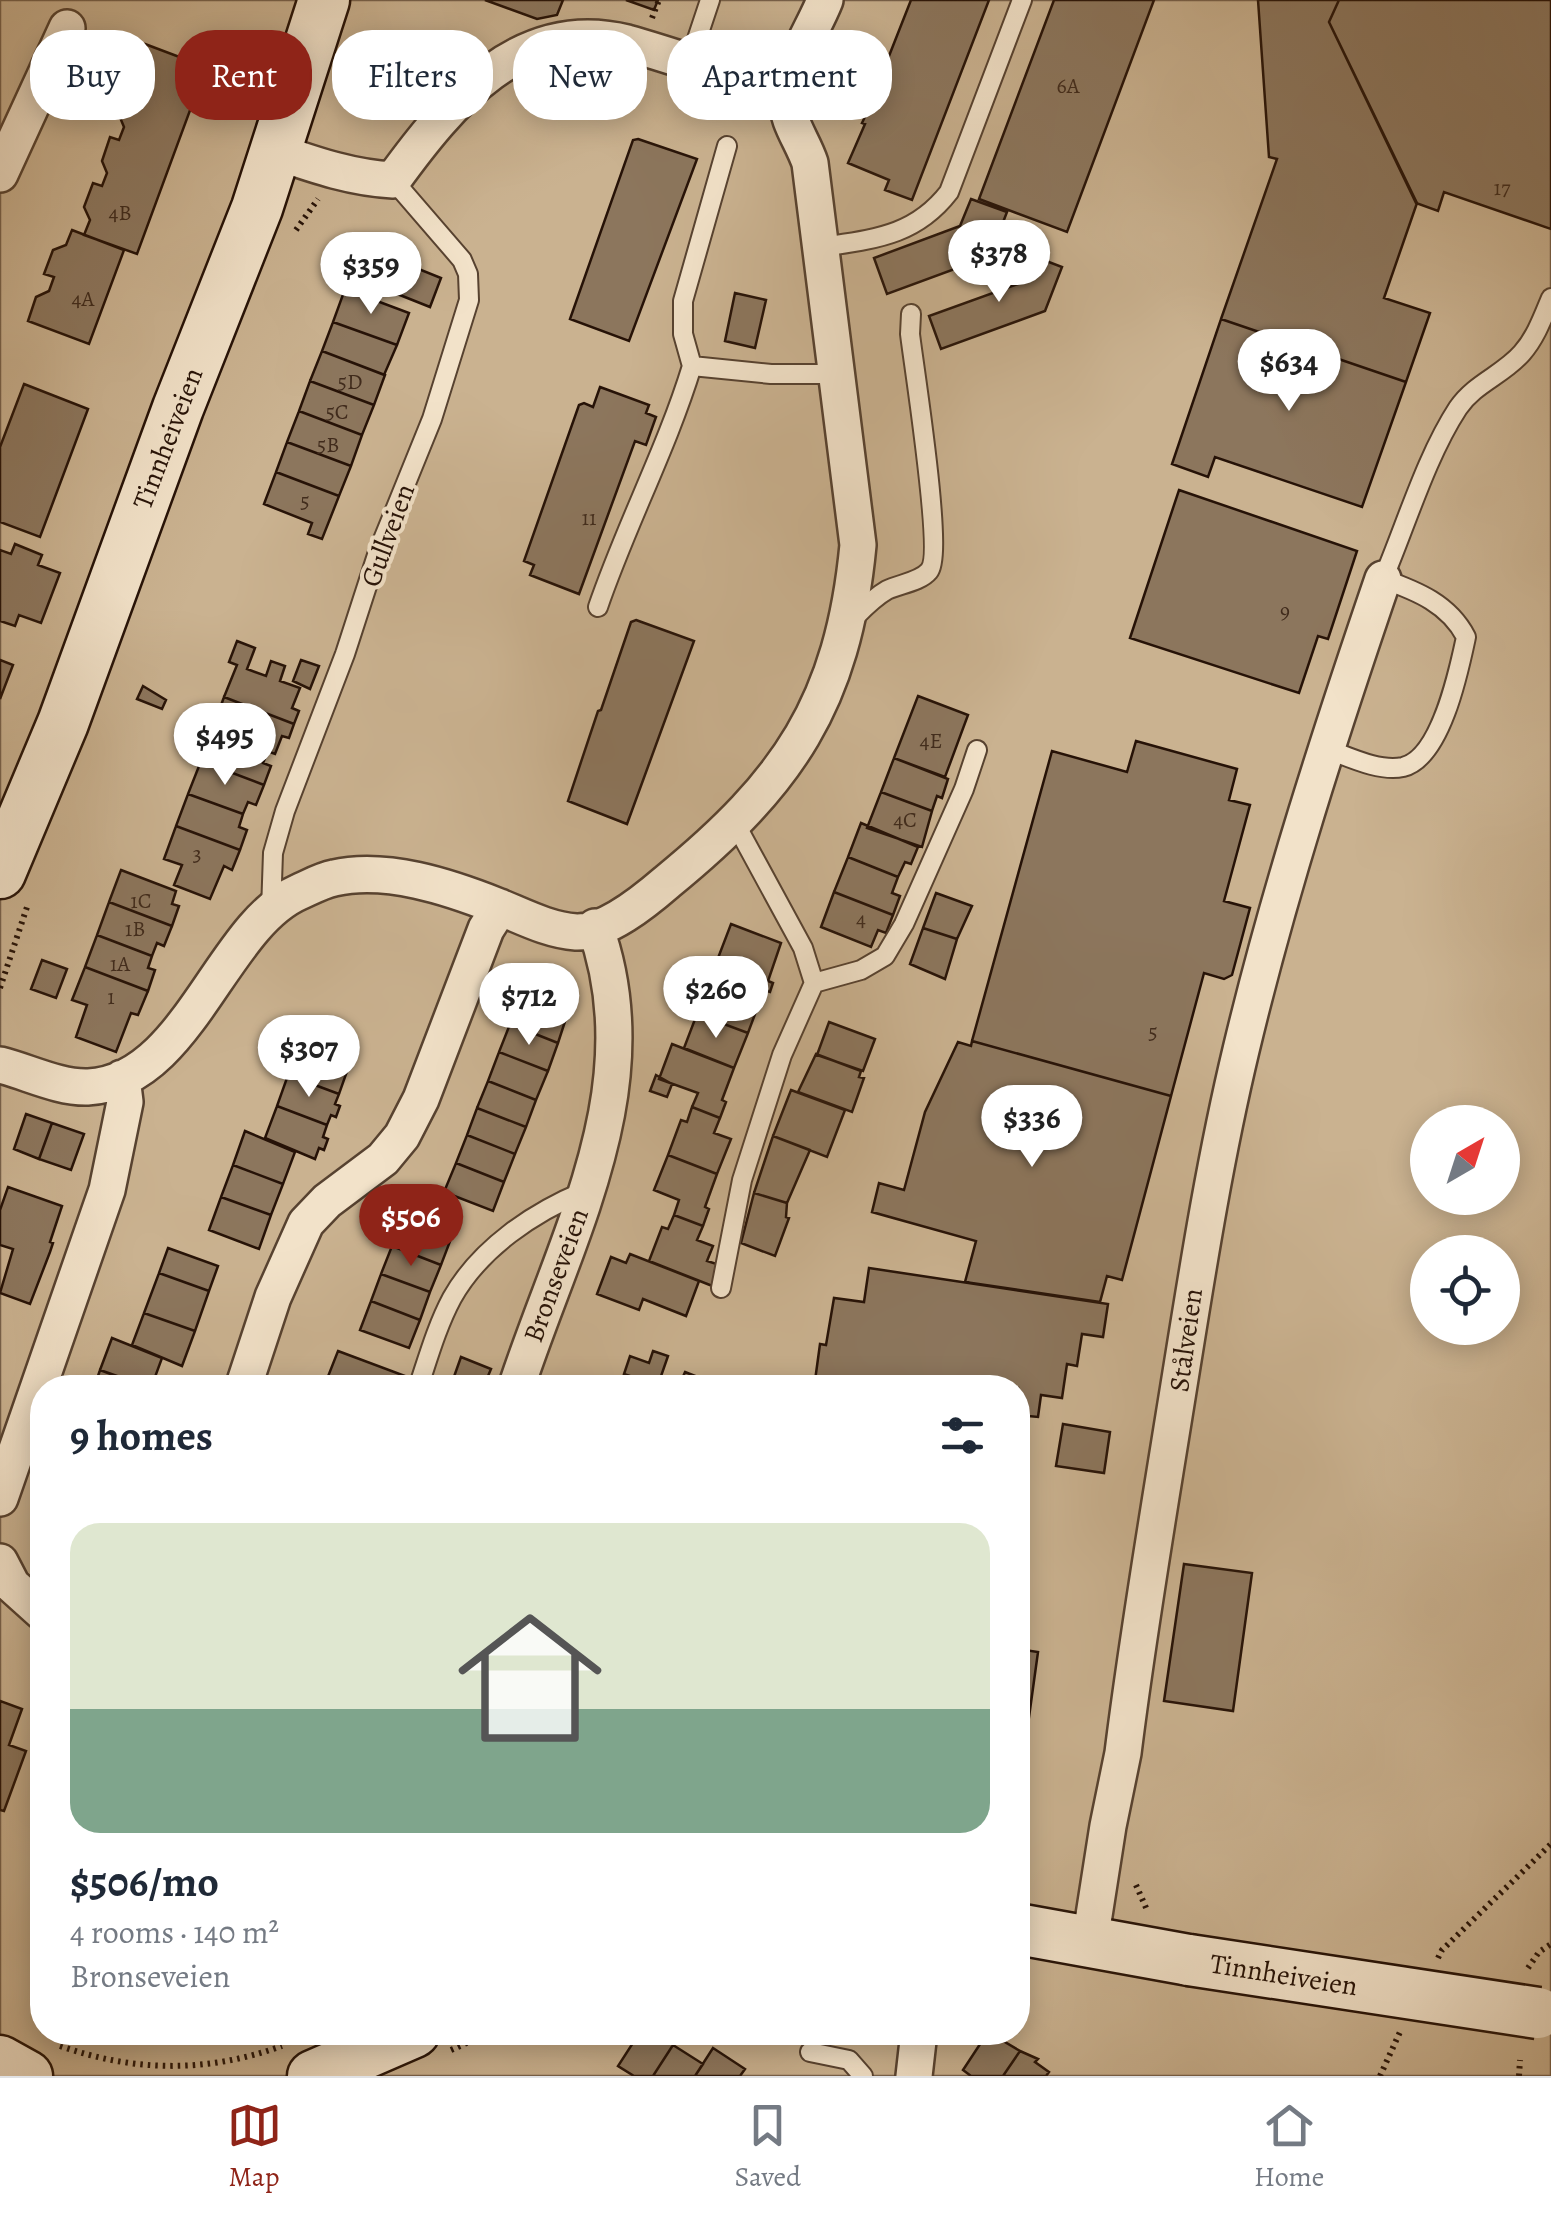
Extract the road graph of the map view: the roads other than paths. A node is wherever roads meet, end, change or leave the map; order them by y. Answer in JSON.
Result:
{"nodes":[{"id":1,"x":324,"y":0,"type":"edge"},
{"id":2,"x":710,"y":0,"type":"edge"},
{"id":3,"x":825,"y":0,"type":"edge"},
{"id":4,"x":1022,"y":0,"type":"edge"},
{"id":5,"x":67,"y":28,"type":"dead end"},
{"id":6,"x":700,"y":30,"type":"edge"},
{"id":7,"x":812,"y":30,"type":"edge"},
{"id":8,"x":667,"y":56,"type":"edge"},
{"id":9,"x":790,"y":120,"type":"edge"},
{"id":10,"x":727,"y":146,"type":"dead end"},
{"id":11,"x":277,"y":152,"type":"junction"},
{"id":12,"x":0,"y":174,"type":"edge"},
{"id":13,"x":394,"y":180,"type":"junction"},
{"id":14,"x":822,"y":246,"type":"junction"},
{"id":15,"x":1551,"y":298,"type":"edge"},
{"id":16,"x":912,"y":314,"type":"dead end"},
{"id":17,"x":692,"y":366,"type":"junction"},
{"id":18,"x":836,"y":374,"type":"junction"},
{"id":19,"x":1383,"y":579,"type":"junction"},
{"id":20,"x":598,"y":607,"type":"dead end"},
{"id":21,"x":848,"y":624,"type":"junction"},
{"id":22,"x":1327,"y":749,"type":"junction"},
{"id":23,"x":977,"y":750,"type":"dead end"},
{"id":24,"x":735,"y":823,"type":"junction"},
{"id":25,"x":0,"y":873,"type":"edge"},
{"id":26,"x":500,"y":907,"type":"junction"},
{"id":27,"x":270,"y":912,"type":"junction"},
{"id":28,"x":595,"y":927,"type":"junction"},
{"id":29,"x":814,"y":983,"type":"junction"},
{"id":30,"x":0,"y":1065,"type":"edge"},
{"id":31,"x":122,"y":1078,"type":"junction"},
{"id":32,"x":586,"y":1191,"type":"junction"},
{"id":33,"x":721,"y":1288,"type":"dead end"},
{"id":34,"x":43,"y":1375,"type":"edge"},
{"id":35,"x":246,"y":1375,"type":"edge"},
{"id":36,"x":423,"y":1375,"type":"edge"},
{"id":37,"x":521,"y":1375,"type":"edge"},
{"id":38,"x":30,"y":1412,"type":"edge"},
{"id":39,"x":0,"y":1498,"type":"edge"},
{"id":40,"x":0,"y":1562,"type":"edge"},
{"id":41,"x":30,"y":1601,"type":"edge"},
{"id":42,"x":1030,"y":1932,"type":"edge"},
{"id":43,"x":1090,"y":1941,"type":"junction"},
{"id":44,"x":1538,"y":2000,"type":"edge"},
{"id":45,"x":362,"y":2045,"type":"edge"},
{"id":46,"x":918,"y":2045,"type":"edge"},
{"id":47,"x":810,"y":2052,"type":"dead end"},
{"id":48,"x":40,"y":2060,"type":"edge"},
{"id":49,"x":301,"y":2060,"type":"edge"},
{"id":50,"x":0,"y":2061,"type":"edge"},
{"id":51,"x":862,"y":2076,"type":"edge"},
{"id":52,"x":914,"y":2076,"type":"edge"}],
"edges":[{"from":1,"to":11,"type":"street","name":"Tinnheiveien"},
{"from":2,"to":6,"type":"lane"},
{"from":3,"to":7,"type":"street"},
{"from":4,"to":14,"type":"lane"},
{"from":5,"to":12,"type":"street"},
{"from":8,"to":13,"type":"street"},
{"from":9,"to":14,"type":"street"},
{"from":10,"to":17,"type":"lane"},
{"from":11,"to":13,"type":"street"},
{"from":11,"to":25,"type":"street","name":"Tinnheiveien"},
{"from":13,"to":27,"type":"lane","name":"Gullveien"},
{"from":14,"to":18,"type":"street"},
{"from":15,"to":19,"type":"lane"},
{"from":16,"to":21,"type":"lane"},
{"from":17,"to":18,"type":"lane"},
{"from":17,"to":20,"type":"lane"},
{"from":18,"to":21,"type":"street"},
{"from":19,"to":22,"type":"street","name":"Stålveien"},
{"from":19,"to":22,"type":"lane"},
{"from":21,"to":24,"type":"street"},
{"from":22,"to":43,"type":"street","name":"Stålveien"},
{"from":23,"to":29,"type":"lane"},
{"from":24,"to":28,"type":"street"},
{"from":24,"to":29,"type":"lane"},
{"from":26,"to":27,"type":"street"},
{"from":26,"to":28,"type":"street"},
{"from":26,"to":35,"type":"street"},
{"from":27,"to":31,"type":"street"},
{"from":28,"to":32,"type":"street"},
{"from":29,"to":33,"type":"lane"},
{"from":30,"to":31,"type":"street"},
{"from":31,"to":34,"type":"street"},
{"from":32,"to":36,"type":"lane","name":"Bronseveien"},
{"from":32,"to":37,"type":"street","name":"Bronseveien"},
{"from":38,"to":39,"type":"street"},
{"from":40,"to":41,"type":"street"},
{"from":42,"to":43,"type":"street","name":"Tinnheiveien"},
{"from":43,"to":44,"type":"street","name":"Tinnheiveien","bridge":true},
{"from":45,"to":49,"type":"street"},
{"from":46,"to":52,"type":"street"},
{"from":47,"to":51,"type":"lane"},
{"from":48,"to":50,"type":"street"}]}
